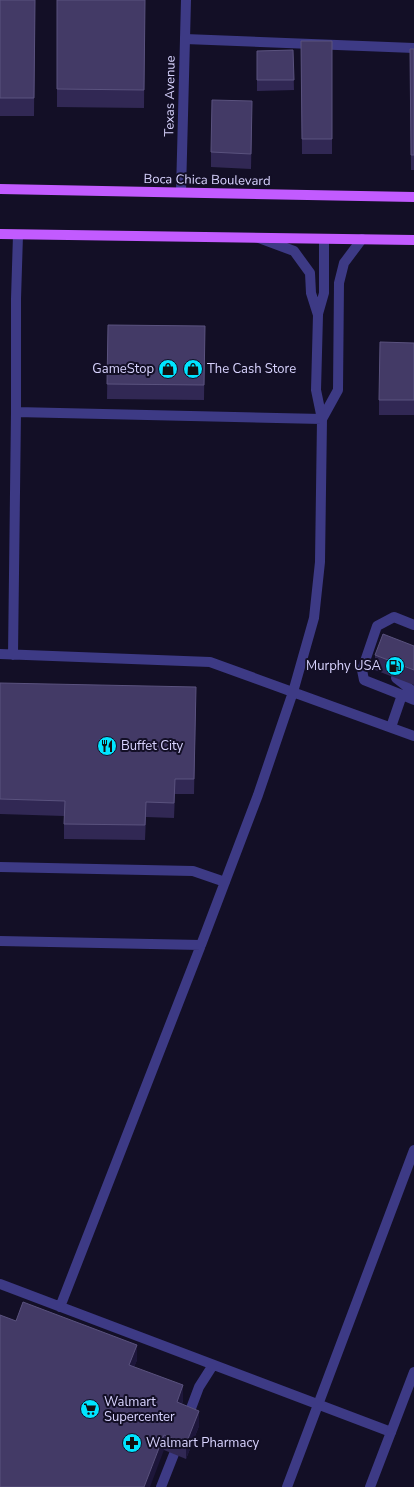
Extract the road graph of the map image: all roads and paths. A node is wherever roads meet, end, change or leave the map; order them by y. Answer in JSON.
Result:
{"nodes":[{"id":1,"x":186,"y":0,"type":"edge"},
{"id":2,"x":185,"y":39,"type":"junction"},
{"id":3,"x":414,"y":48,"type":"edge"},
{"id":4,"x":0,"y":189,"type":"edge"},
{"id":5,"x":181,"y":192,"type":"junction"},
{"id":6,"x":414,"y":197,"type":"edge"},
{"id":7,"x":0,"y":234,"type":"edge"},
{"id":8,"x":18,"y":234,"type":"junction"},
{"id":9,"x":257,"y":238,"type":"junction"},
{"id":10,"x":324,"y":239,"type":"junction"},
{"id":11,"x":362,"y":239,"type":"junction"},
{"id":12,"x":414,"y":240,"type":"edge"},
{"id":13,"x":318,"y":315,"type":"junction"},
{"id":14,"x":16,"y":412,"type":"junction"},
{"id":15,"x":322,"y":418,"type":"junction"},
{"id":16,"x":414,"y":625,"type":"edge"},
{"id":17,"x":0,"y":654,"type":"edge"},
{"id":18,"x":12,"y":654,"type":"junction"},
{"id":19,"x":396,"y":678,"type":"edge"},
{"id":20,"x":293,"y":692,"type":"junction"},
{"id":21,"x":414,"y":692,"type":"edge"},
{"id":22,"x":402,"y":695,"type":"junction"},
{"id":23,"x":414,"y":700,"type":"edge"},
{"id":24,"x":390,"y":727,"type":"junction"},
{"id":25,"x":414,"y":736,"type":"edge"},
{"id":26,"x":0,"y":867,"type":"edge"},
{"id":27,"x":225,"y":882,"type":"junction"},
{"id":28,"x":0,"y":941,"type":"edge"},
{"id":29,"x":201,"y":945,"type":"junction"},
{"id":30,"x":414,"y":1150,"type":"edge"},
{"id":31,"x":0,"y":1284,"type":"edge"},
{"id":32,"x":60,"y":1307,"type":"junction"},
{"id":33,"x":214,"y":1365,"type":"junction"},
{"id":34,"x":414,"y":1372,"type":"edge"},
{"id":35,"x":317,"y":1404,"type":"junction"},
{"id":36,"x":186,"y":1421,"type":"edge"},
{"id":37,"x":391,"y":1432,"type":"junction"},
{"id":38,"x":174,"y":1454,"type":"edge"},
{"id":39,"x":161,"y":1487,"type":"edge"},
{"id":40,"x":287,"y":1487,"type":"edge"},
{"id":41,"x":370,"y":1487,"type":"edge"}],
"edges":[{"from":1,"to":2,"type":"street","name":"Texas Avenue"},
{"from":2,"to":3,"type":"street"},
{"from":2,"to":5,"type":"street","name":"Texas Avenue"},
{"from":4,"to":5,"type":"main road","name":"Boca Chica Boulevard"},
{"from":5,"to":6,"type":"main road","name":"Boca Chica Boulevard"},
{"from":7,"to":8,"type":"main road"},
{"from":8,"to":9,"type":"main road"},
{"from":8,"to":14,"type":"street"},
{"from":9,"to":10,"type":"main road"},
{"from":9,"to":13,"type":"street"},
{"from":10,"to":11,"type":"main road"},
{"from":10,"to":13,"type":"street"},
{"from":11,"to":12,"type":"main road"},
{"from":11,"to":15,"type":"street"},
{"from":13,"to":15,"type":"street"},
{"from":14,"to":15,"type":"street"},
{"from":14,"to":18,"type":"street"},
{"from":15,"to":20,"type":"street"},
{"from":16,"to":22,"type":"street"},
{"from":17,"to":18,"type":"street"},
{"from":18,"to":20,"type":"street"},
{"from":19,"to":21,"type":"street"},
{"from":20,"to":24,"type":"street"},
{"from":20,"to":27,"type":"street"},
{"from":22,"to":23,"type":"street"},
{"from":22,"to":24,"type":"street"},
{"from":24,"to":25,"type":"street"},
{"from":26,"to":27,"type":"street"},
{"from":27,"to":29,"type":"street"},
{"from":28,"to":29,"type":"street"},
{"from":29,"to":32,"type":"street"},
{"from":30,"to":35,"type":"street"},
{"from":31,"to":32,"type":"street"},
{"from":32,"to":33,"type":"street"},
{"from":33,"to":35,"type":"street"},
{"from":33,"to":36,"type":"street"},
{"from":34,"to":37,"type":"street"},
{"from":35,"to":37,"type":"street"},
{"from":35,"to":40,"type":"street"},
{"from":37,"to":41,"type":"street"},
{"from":38,"to":39,"type":"street"}]}
